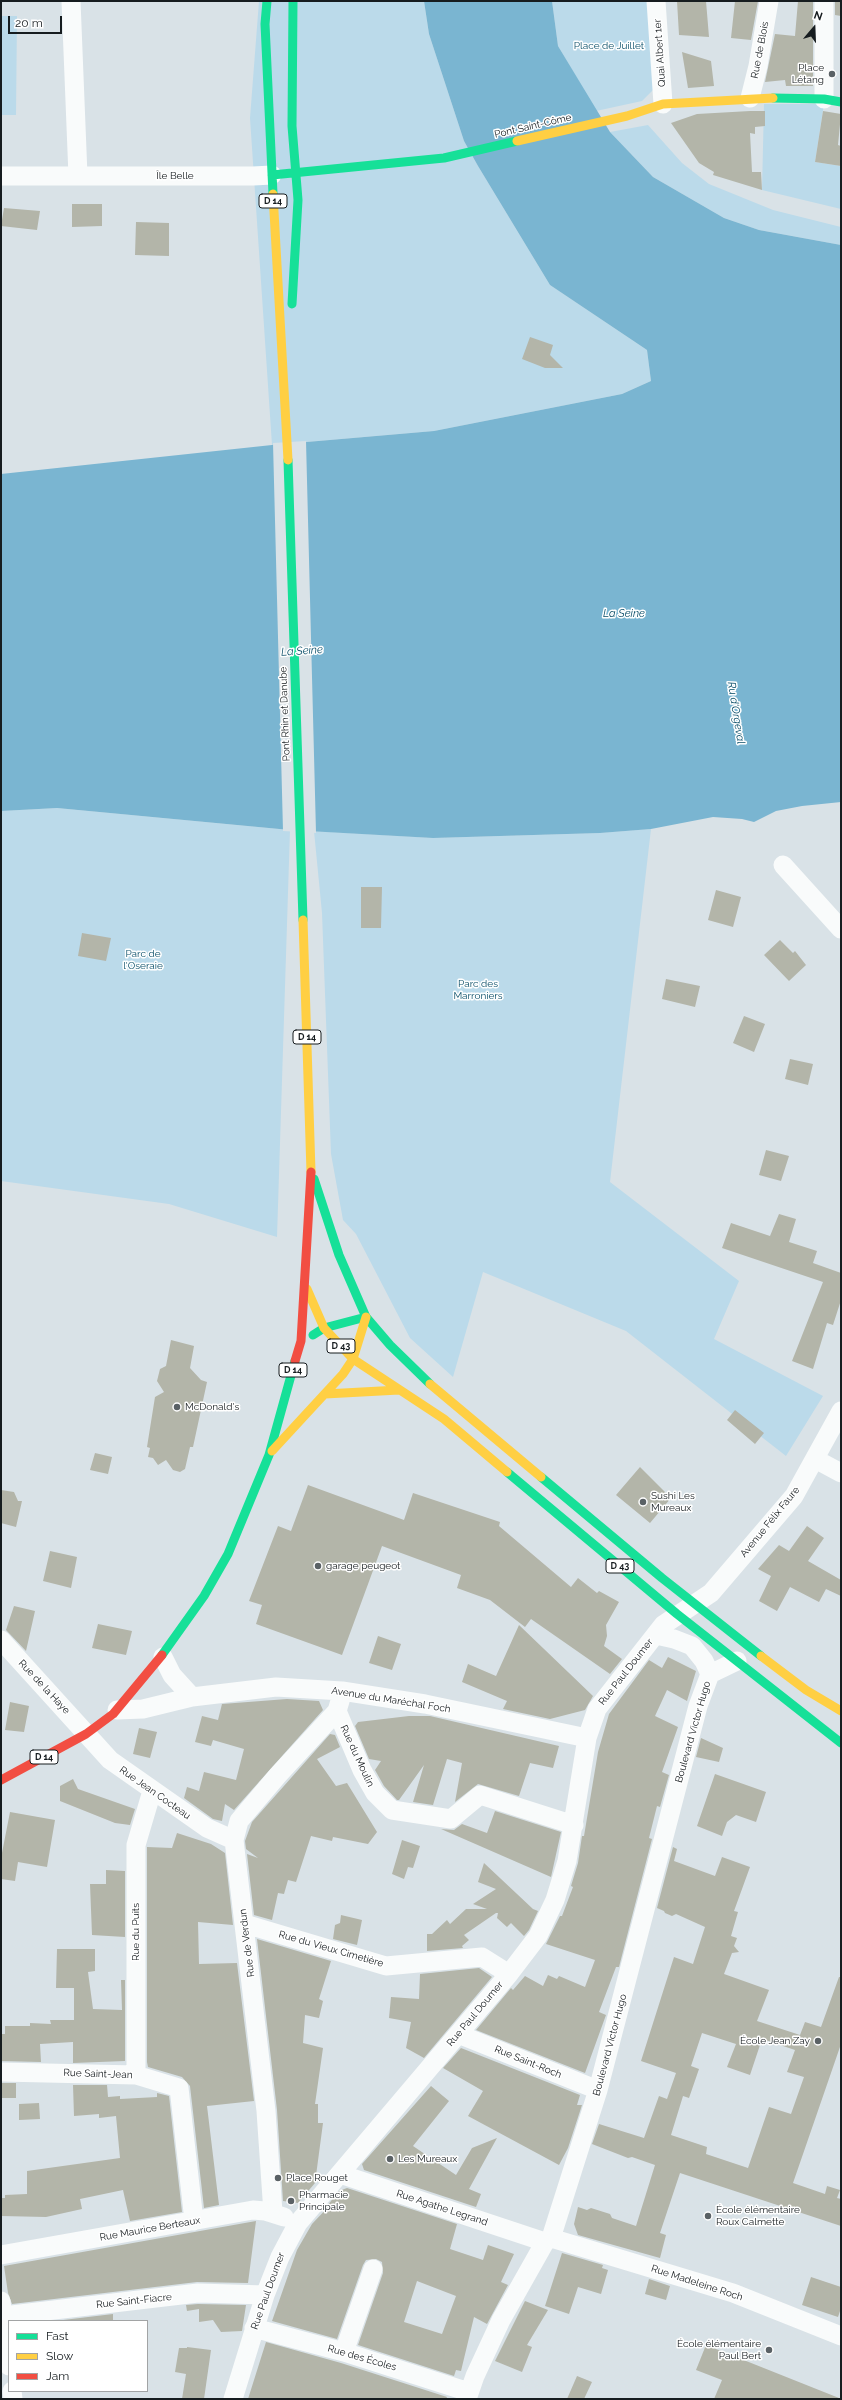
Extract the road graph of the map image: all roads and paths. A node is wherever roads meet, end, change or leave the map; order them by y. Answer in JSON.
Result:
{"nodes":[{"id":1,"x":71,"y":1,"type":"edge"},
{"id":2,"x":268,"y":1,"type":"edge"},
{"id":3,"x":293,"y":1,"type":"edge"},
{"id":4,"x":656,"y":1,"type":"edge"},
{"id":5,"x":769,"y":1,"type":"edge"},
{"id":6,"x":824,"y":1,"type":"edge"},
{"id":7,"x":750,"y":98,"type":"junction"},
{"id":8,"x":833,"y":101,"type":"edge"},
{"id":9,"x":663,"y":104,"type":"junction"},
{"id":10,"x":272,"y":174,"type":"junction"},
{"id":11,"x":296,"y":174,"type":"junction"},
{"id":12,"x":1,"y":176,"type":"edge"},
{"id":13,"x":78,"y":176,"type":"junction"},
{"id":14,"x":291,"y":315,"type":"dead end"},
{"id":15,"x":290,"y":331,"type":"dead end"},
{"id":16,"x":286,"y":401,"type":"junction"},
{"id":17,"x":783,"y":865,"type":"dead end"},
{"id":18,"x":834,"y":915,"type":"edge"},
{"id":19,"x":841,"y":929,"type":"edge"},
{"id":20,"x":311,"y":1168,"type":"junction"},
{"id":21,"x":305,"y":1284,"type":"junction"},
{"id":22,"x":366,"y":1317,"type":"junction"},
{"id":23,"x":324,"y":1328,"type":"junction"},
{"id":24,"x":301,"y":1341,"type":"junction"},
{"id":25,"x":353,"y":1359,"type":"junction"},
{"id":26,"x":399,"y":1390,"type":"junction"},
{"id":27,"x":325,"y":1394,"type":"junction"},
{"id":28,"x":841,"y":1412,"type":"edge"},
{"id":29,"x":269,"y":1455,"type":"junction"},
{"id":30,"x":815,"y":1459,"type":"junction"},
{"id":31,"x":841,"y":1473,"type":"edge"},
{"id":32,"x":694,"y":1603,"type":"junction"},
{"id":33,"x":677,"y":1614,"type":"junction"},
{"id":34,"x":656,"y":1634,"type":"junction"},
{"id":35,"x":1,"y":1640,"type":"edge"},
{"id":36,"x":163,"y":1656,"type":"junction"},
{"id":37,"x":737,"y":1661,"type":"junction"},
{"id":38,"x":710,"y":1674,"type":"junction"},
{"id":39,"x":342,"y":1691,"type":"junction"},
{"id":40,"x":192,"y":1697,"type":"junction"},
{"id":41,"x":117,"y":1710,"type":"junction"},
{"id":42,"x":337,"y":1711,"type":"junction"},
{"id":43,"x":841,"y":1711,"type":"edge"},
{"id":44,"x":86,"y":1734,"type":"junction"},
{"id":45,"x":587,"y":1738,"type":"junction"},
{"id":46,"x":841,"y":1743,"type":"edge"},
{"id":47,"x":1,"y":1780,"type":"edge"},
{"id":48,"x":152,"y":1792,"type":"junction"},
{"id":49,"x":574,"y":1826,"type":"junction"},
{"id":50,"x":234,"y":1840,"type":"junction"},
{"id":51,"x":245,"y":1924,"type":"junction"},
{"id":52,"x":509,"y":1974,"type":"junction"},
{"id":53,"x":458,"y":2034,"type":"junction"},
{"id":54,"x":1,"y":2072,"type":"edge"},
{"id":55,"x":136,"y":2075,"type":"junction"},
{"id":56,"x":598,"y":2090,"type":"junction"},
{"id":57,"x":340,"y":2174,"type":"junction"},
{"id":58,"x":273,"y":2213,"type":"junction"},
{"id":59,"x":194,"y":2221,"type":"junction"},
{"id":60,"x":298,"y":2223,"type":"junction"},
{"id":61,"x":548,"y":2240,"type":"junction"},
{"id":62,"x":1,"y":2255,"type":"edge"},
{"id":63,"x":373,"y":2269,"type":"dead end"},
{"id":64,"x":265,"y":2296,"type":"junction"},
{"id":65,"x":2,"y":2308,"type":"edge"},
{"id":66,"x":254,"y":2328,"type":"junction"},
{"id":67,"x":841,"y":2336,"type":"edge"},
{"id":68,"x":344,"y":2352,"type":"junction"},
{"id":69,"x":8,"y":2358,"type":"edge"},
{"id":70,"x":468,"y":2395,"type":"edge"},
{"id":71,"x":233,"y":2399,"type":"edge"}],
"edges":[{"from":1,"to":13,"type":"street"},
{"from":2,"to":10,"type":"main road","number":"D 14"},
{"from":3,"to":11,"type":"main road","number":"D 14"},
{"from":4,"to":9,"type":"street","name":"Quai Albert 1er"},
{"from":5,"to":7,"type":"street","name":"Rue de Blois"},
{"from":6,"to":8,"type":"street"},
{"from":7,"to":8,"type":"main road","name":"Pont Saint-Côme"},
{"from":7,"to":9,"type":"main road","name":"Pont Saint-Côme"},
{"from":9,"to":11,"type":"main road","name":"Pont Saint-Côme"},
{"from":10,"to":11,"type":"main road","name":"Pont Saint-Côme"},
{"from":10,"to":13,"type":"street","name":"Île Belle"},
{"from":10,"to":16,"type":"main road","number":"D 14"},
{"from":11,"to":14,"type":"main road","number":"D 14"},
{"from":12,"to":13,"type":"street","name":"Île Belle"},
{"from":15,"to":16,"type":"main road","number":"D 14"},
{"from":16,"to":20,"type":"main road","name":"Pont Rhin et Danube","number":"D 14"},
{"from":17,"to":18,"type":"street"},
{"from":18,"to":19,"type":"street"},
{"from":20,"to":21,"type":"main road","number":"D 14"},
{"from":20,"to":22,"type":"main road","number":"D 14"},
{"from":21,"to":23,"type":"main road","number":"D 43"},
{"from":21,"to":24,"type":"main road","number":"D 14"},
{"from":22,"to":23,"type":"main road"},
{"from":22,"to":25,"type":"main road","number":"D 14"},
{"from":22,"to":32,"type":"main road","number":"D 43"},
{"from":23,"to":24,"type":"main road"},
{"from":23,"to":25,"type":"main road","number":"D 43"},
{"from":24,"to":29,"type":"main road","number":"D 14"},
{"from":25,"to":26,"type":"main road","number":"D 43"},
{"from":25,"to":27,"type":"main road","number":"D 14"},
{"from":26,"to":27,"type":"main road"},
{"from":26,"to":33,"type":"main road","number":"D 43"},
{"from":27,"to":29,"type":"main road","number":"D 14"},
{"from":28,"to":30,"type":"street","name":"Avenue Félix Faure"},
{"from":29,"to":36,"type":"main road","number":"D 14"},
{"from":30,"to":31,"type":"street"},
{"from":30,"to":32,"type":"street","name":"Avenue Félix Faure"},
{"from":32,"to":33,"type":"street","name":"Avenue Félix Faure"},
{"from":32,"to":43,"type":"main road","number":"D 43"},
{"from":33,"to":34,"type":"street","name":"Rue Paul Doumer"},
{"from":33,"to":37,"type":"main road","number":"D 43"},
{"from":34,"to":38,"type":"street","name":"Boulevard Victor Hugo"},
{"from":34,"to":45,"type":"street","name":"Rue Paul Doumer"},
{"from":35,"to":44,"type":"street","name":"Rue de la Haye"},
{"from":36,"to":40,"type":"street"},
{"from":36,"to":41,"type":"main road","number":"D 14"},
{"from":37,"to":38,"type":"street","name":"Boulevard Victor Hugo"},
{"from":37,"to":46,"type":"main road","number":"D 43"},
{"from":38,"to":56,"type":"street","name":"Boulevard Victor Hugo"},
{"from":39,"to":40,"type":"street","name":"Avenue du Maréchal Foch"},
{"from":39,"to":42,"type":"street"},
{"from":39,"to":45,"type":"street","name":"Avenue du Maréchal Foch"},
{"from":40,"to":41,"type":"street","name":"Avenue du Maréchal Foch"},
{"from":41,"to":44,"type":"main road","number":"D 14"},
{"from":42,"to":49,"type":"street","name":"Rue du Moulin"},
{"from":42,"to":50,"type":"street","name":"Rue de Verdun"},
{"from":44,"to":47,"type":"main road","number":"D 14"},
{"from":44,"to":48,"type":"street","name":"Rue Jean Cocteau"},
{"from":45,"to":49,"type":"street","name":"Rue Paul Doumer"},
{"from":48,"to":50,"type":"street","name":"Rue Jean Cocteau"},
{"from":48,"to":55,"type":"street","name":"Rue du Puits"},
{"from":49,"to":52,"type":"street","name":"Rue Paul Doumer"},
{"from":50,"to":51,"type":"street","name":"Rue de Verdun"},
{"from":51,"to":52,"type":"street","name":"Rue du Vieux Cimetière"},
{"from":51,"to":58,"type":"street","name":"Rue de Verdun"},
{"from":52,"to":53,"type":"street","name":"Rue Paul Doumer"},
{"from":53,"to":56,"type":"street","name":"Rue Saint-Roch"},
{"from":53,"to":57,"type":"street","name":"Rue Paul Doumer"},
{"from":54,"to":55,"type":"street","name":"Rue Saint-Jean"},
{"from":55,"to":59,"type":"street","name":"Rue Saint-Jean"},
{"from":56,"to":61,"type":"street","name":"Boulevard Victor Hugo"},
{"from":57,"to":60,"type":"street","name":"Rue Paul Doumer"},
{"from":57,"to":61,"type":"street","name":"Rue Agathe Legrand"},
{"from":58,"to":59,"type":"street","name":"Rue Maurice Berteaux"},
{"from":58,"to":60,"type":"street","name":"Rue Maurice Berteaux"},
{"from":59,"to":62,"type":"street","name":"Rue Maurice Berteaux"},
{"from":60,"to":64,"type":"street","name":"Rue Paul Doumer"},
{"from":61,"to":67,"type":"street","name":"Rue Madeleine Roch"},
{"from":61,"to":70,"type":"street","name":"Boulevard Victor Hugo"},
{"from":63,"to":68,"type":"street"},
{"from":64,"to":65,"type":"street","name":"Rue Saint-Fiacre"},
{"from":64,"to":66,"type":"street","name":"Rue Paul Doumer"},
{"from":65,"to":69,"type":"street"},
{"from":66,"to":68,"type":"street","name":"Rue des Écoles"},
{"from":66,"to":71,"type":"street","name":"Rue Paul Doumer"},
{"from":68,"to":70,"type":"street","name":"Rue des Écoles"}]}
